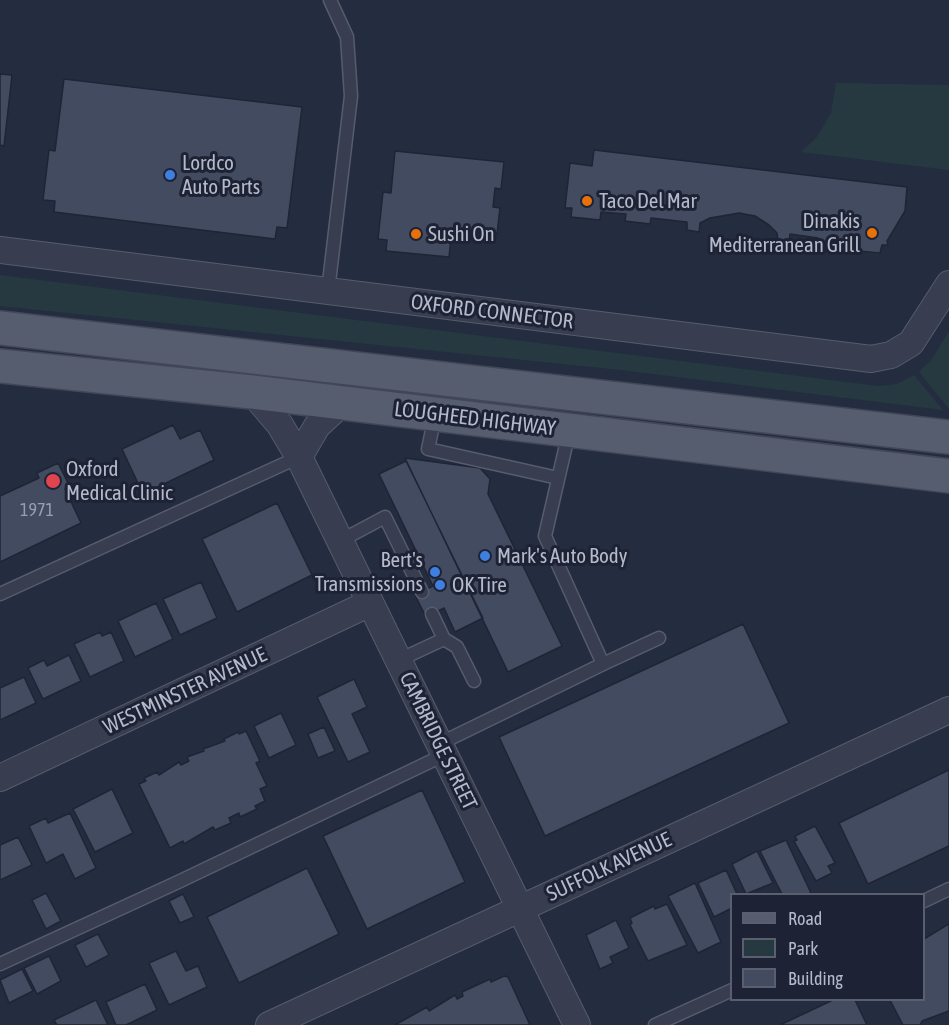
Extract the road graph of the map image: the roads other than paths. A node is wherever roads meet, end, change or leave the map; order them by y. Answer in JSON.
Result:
{"nodes":[{"id":1,"x":330,"y":0,"type":"edge"},
{"id":2,"x":0,"y":250,"type":"edge"},
{"id":3,"x":949,"y":284,"type":"edge"},
{"id":4,"x":328,"y":291,"type":"junction"},
{"id":5,"x":0,"y":328,"type":"edge"},
{"id":6,"x":0,"y":366,"type":"edge"},
{"id":7,"x":252,"y":392,"type":"junction"},
{"id":8,"x":342,"y":403,"type":"junction"},
{"id":9,"x":436,"y":414,"type":"junction"},
{"id":10,"x":569,"y":430,"type":"junction"},
{"id":11,"x":949,"y":437,"type":"edge"},
{"id":12,"x":299,"y":457,"type":"junction"},
{"id":13,"x":949,"y":476,"type":"edge"},
{"id":14,"x":558,"y":478,"type":"junction"},
{"id":15,"x":340,"y":541,"type":"junction"},
{"id":16,"x":422,"y":592,"type":"dead end"},
{"id":17,"x":0,"y":594,"type":"edge"},
{"id":18,"x":370,"y":603,"type":"junction"},
{"id":19,"x":432,"y":614,"type":"dead end"},
{"id":20,"x":659,"y":638,"type":"dead end"},
{"id":21,"x":444,"y":639,"type":"junction"},
{"id":22,"x":399,"y":660,"type":"junction"},
{"id":23,"x":603,"y":664,"type":"junction"},
{"id":24,"x":474,"y":681,"type":"dead end"},
{"id":25,"x":949,"y":710,"type":"edge"},
{"id":26,"x":442,"y":749,"type":"junction"},
{"id":27,"x":0,"y":778,"type":"edge"},
{"id":28,"x":949,"y":889,"type":"edge"},
{"id":29,"x":925,"y":901,"type":"edge"},
{"id":30,"x":520,"y":908,"type":"junction"},
{"id":31,"x":0,"y":963,"type":"edge"},
{"id":32,"x":730,"y":991,"type":"edge"},
{"id":33,"x":269,"y":1025,"type":"edge"},
{"id":34,"x":577,"y":1025,"type":"edge"},
{"id":35,"x":655,"y":1025,"type":"edge"}],
"edges":[{"from":1,"to":4,"type":"lane"},
{"from":2,"to":4,"type":"street","name":"OXFORD CONNECTOR"},
{"from":3,"to":4,"type":"street","name":"OXFORD CONNECTOR"},
{"from":5,"to":11,"type":"main road","name":"LOUGHEED HIGHWAY"},
{"from":6,"to":7,"type":"main road","name":"LOUGHEED HIGHWAY"},
{"from":7,"to":8,"type":"main road","name":"LOUGHEED HIGHWAY"},
{"from":7,"to":12,"type":"street","name":"CAMBRIDGE STREET"},
{"from":8,"to":9,"type":"main road","name":"LOUGHEED HIGHWAY"},
{"from":8,"to":12,"type":"street"},
{"from":9,"to":10,"type":"main road","name":"LOUGHEED HIGHWAY"},
{"from":9,"to":14,"type":"lane"},
{"from":10,"to":13,"type":"main road","name":"LOUGHEED HIGHWAY"},
{"from":10,"to":14,"type":"lane"},
{"from":12,"to":15,"type":"street","name":"CAMBRIDGE STREET"},
{"from":12,"to":17,"type":"lane"},
{"from":14,"to":23,"type":"lane"},
{"from":15,"to":16,"type":"lane"},
{"from":15,"to":18,"type":"street","name":"CAMBRIDGE STREET"},
{"from":18,"to":22,"type":"street","name":"CAMBRIDGE STREET"},
{"from":18,"to":27,"type":"street","name":"WESTMINSTER AVENUE"},
{"from":19,"to":21,"type":"lane"},
{"from":20,"to":23,"type":"lane"},
{"from":21,"to":22,"type":"lane"},
{"from":21,"to":24,"type":"lane"},
{"from":22,"to":26,"type":"street","name":"CAMBRIDGE STREET"},
{"from":23,"to":26,"type":"lane"},
{"from":25,"to":30,"type":"street","name":"SUFFOLK AVENUE"},
{"from":26,"to":30,"type":"street","name":"CAMBRIDGE STREET"},
{"from":26,"to":31,"type":"lane"},
{"from":28,"to":29,"type":"lane"},
{"from":30,"to":33,"type":"street","name":"SUFFOLK AVENUE"},
{"from":30,"to":34,"type":"street","name":"CAMBRIDGE STREET"},
{"from":32,"to":35,"type":"lane"}]}
